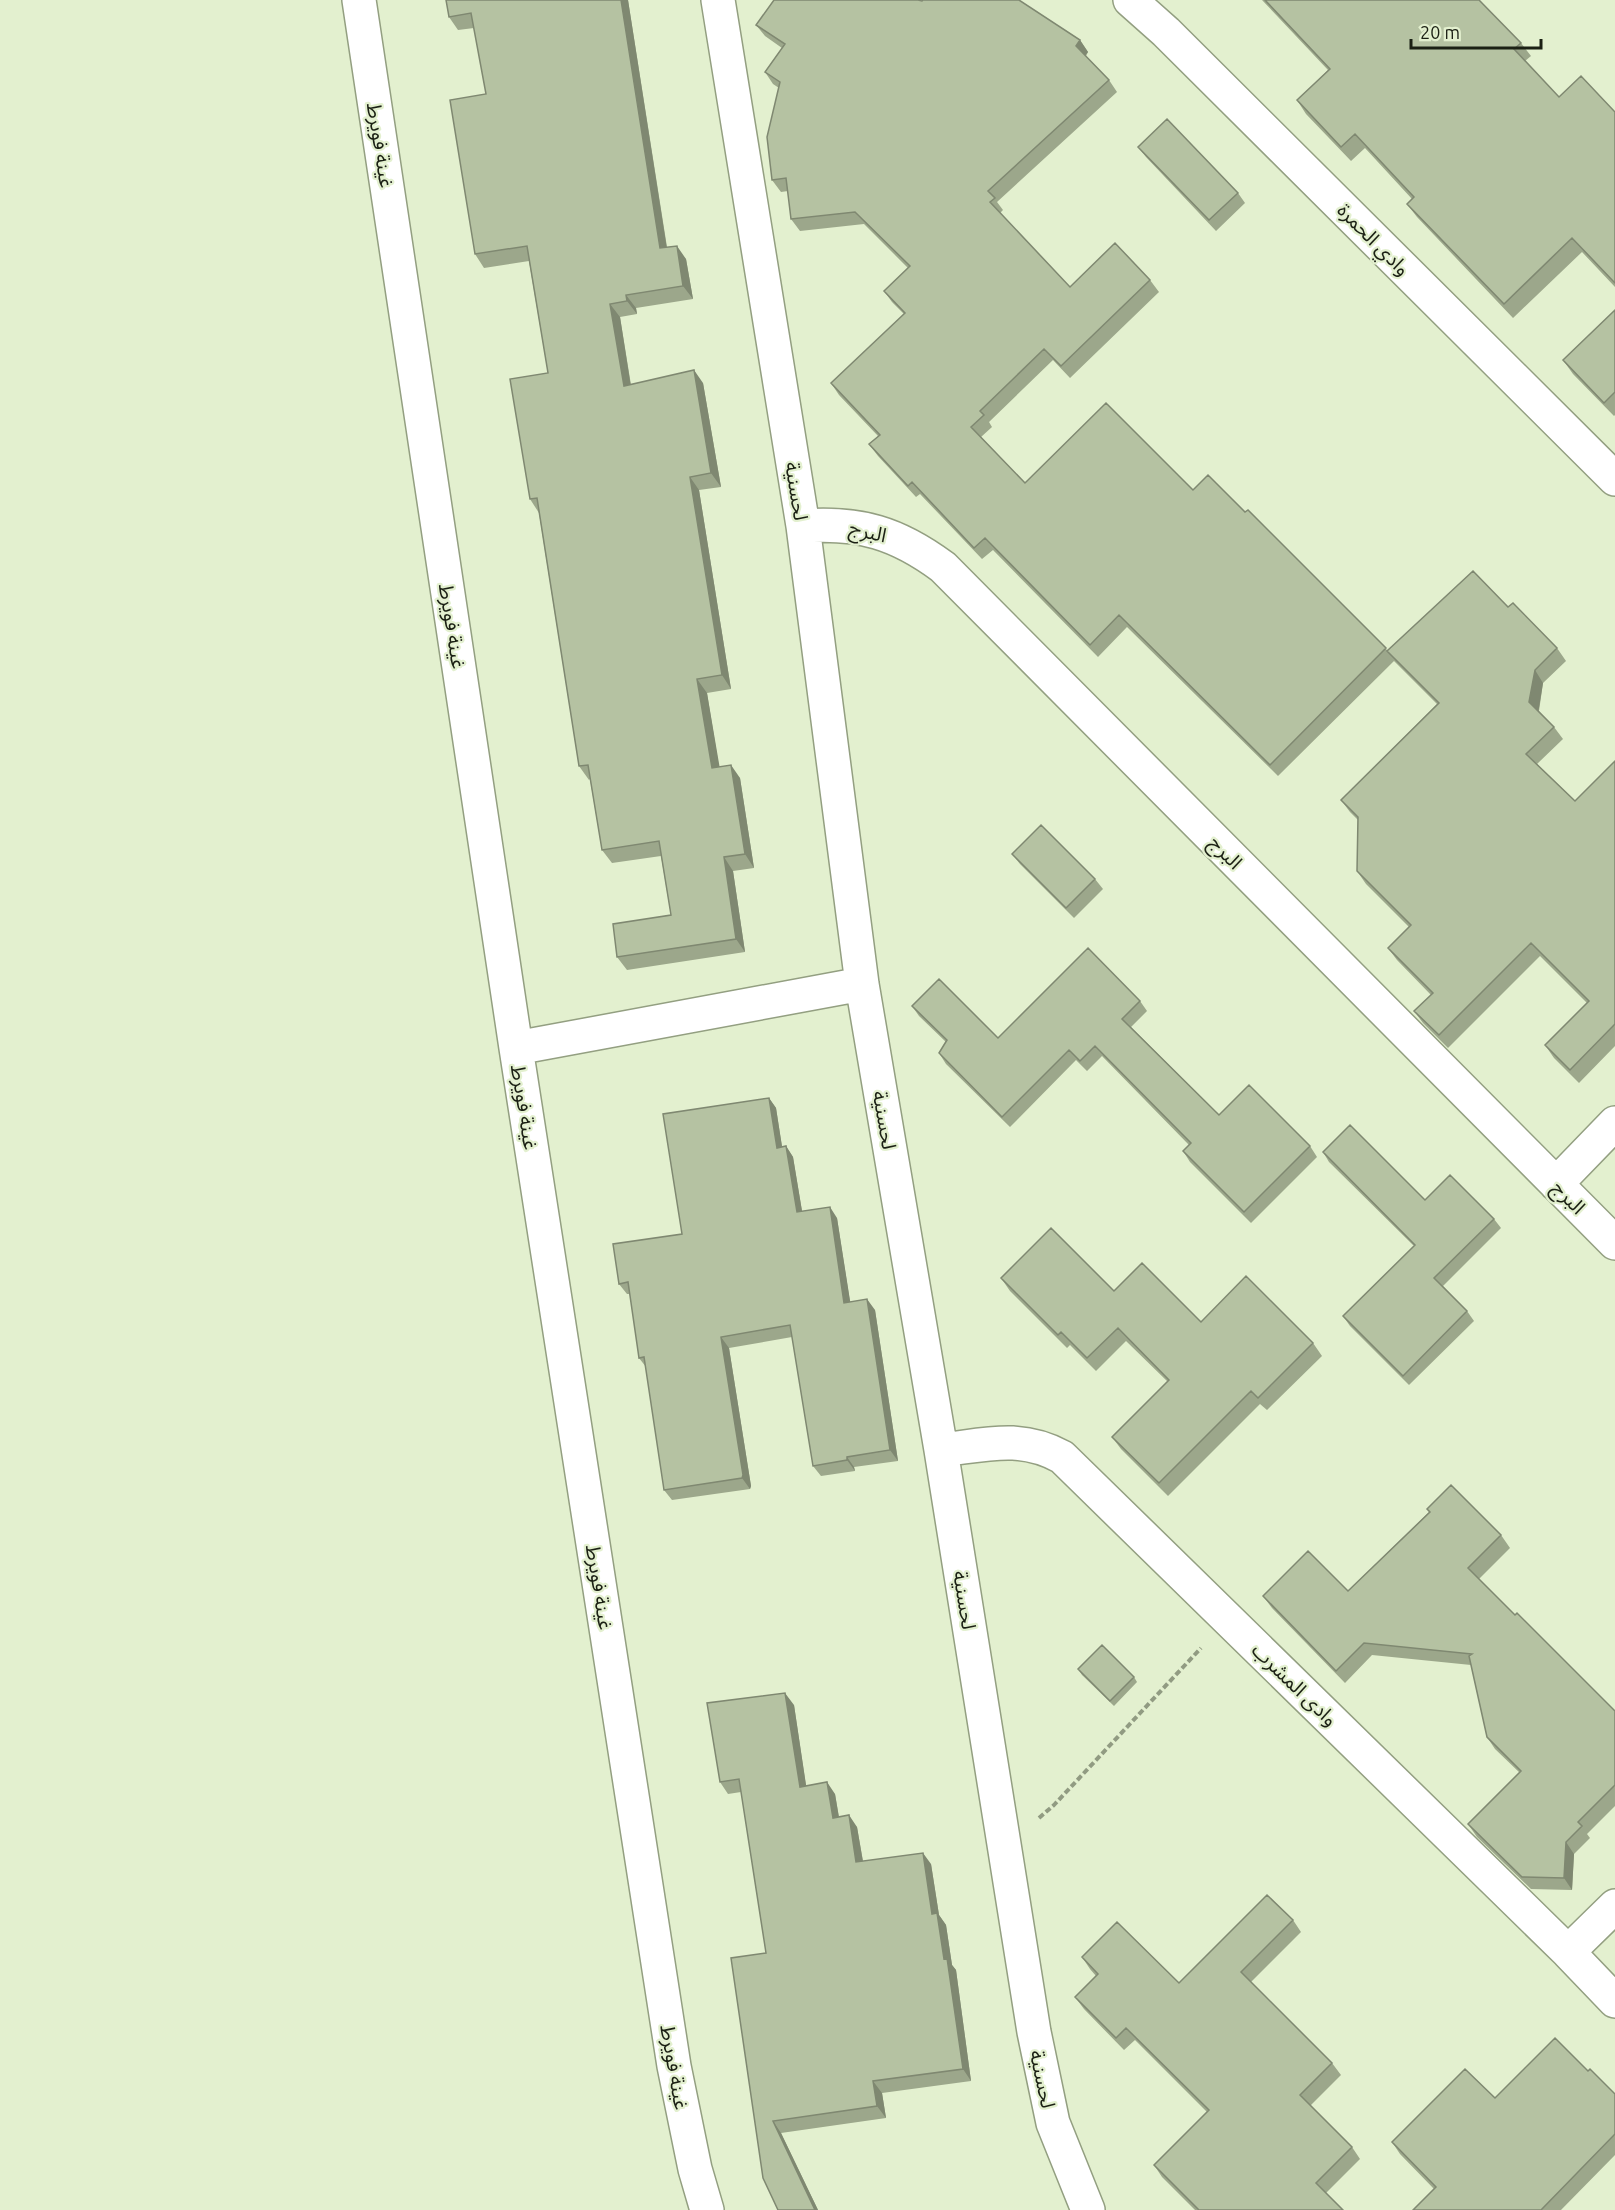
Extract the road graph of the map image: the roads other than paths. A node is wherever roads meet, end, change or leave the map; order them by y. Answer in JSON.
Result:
{"nodes":[{"id":1,"x":359,"y":0,"type":"edge"},
{"id":2,"x":718,"y":0,"type":"edge"},
{"id":3,"x":1130,"y":0,"type":"edge"},
{"id":4,"x":1615,"y":479,"type":"edge"},
{"id":5,"x":803,"y":526,"type":"junction"},
{"id":6,"x":862,"y":984,"type":"junction"},
{"id":7,"x":516,"y":1048,"type":"junction"},
{"id":8,"x":1615,"y":1124,"type":"edge"},
{"id":9,"x":1556,"y":1184,"type":"junction"},
{"id":10,"x":1615,"y":1243,"type":"edge"},
{"id":11,"x":940,"y":1450,"type":"junction"},
{"id":12,"x":1615,"y":1906,"type":"edge"},
{"id":13,"x":1568,"y":1952,"type":"junction"},
{"id":14,"x":1615,"y":2001,"type":"edge"},
{"id":15,"x":707,"y":2210,"type":"edge"},
{"id":16,"x":1088,"y":2210,"type":"edge"}],
"edges":[{"from":1,"to":7,"type":"street","name":"غينة فويرط"},
{"from":2,"to":5,"type":"street","name":"لحسنية"},
{"from":3,"to":4,"type":"street","name":"وادي الحمرة"},
{"from":5,"to":6,"type":"street","name":"لحسنية"},
{"from":5,"to":9,"type":"street","name":"البرج"},
{"from":6,"to":7,"type":"street"},
{"from":6,"to":11,"type":"street","name":"لحسنية"},
{"from":7,"to":15,"type":"street","name":"غينة فويرط"},
{"from":8,"to":9,"type":"street"},
{"from":9,"to":10,"type":"street","name":"البرج"},
{"from":11,"to":13,"type":"street","name":"وادى المشرب"},
{"from":11,"to":16,"type":"street","name":"لحسنية"},
{"from":12,"to":13,"type":"street"},
{"from":13,"to":14,"type":"street","name":"وادى المشرب"}]}
